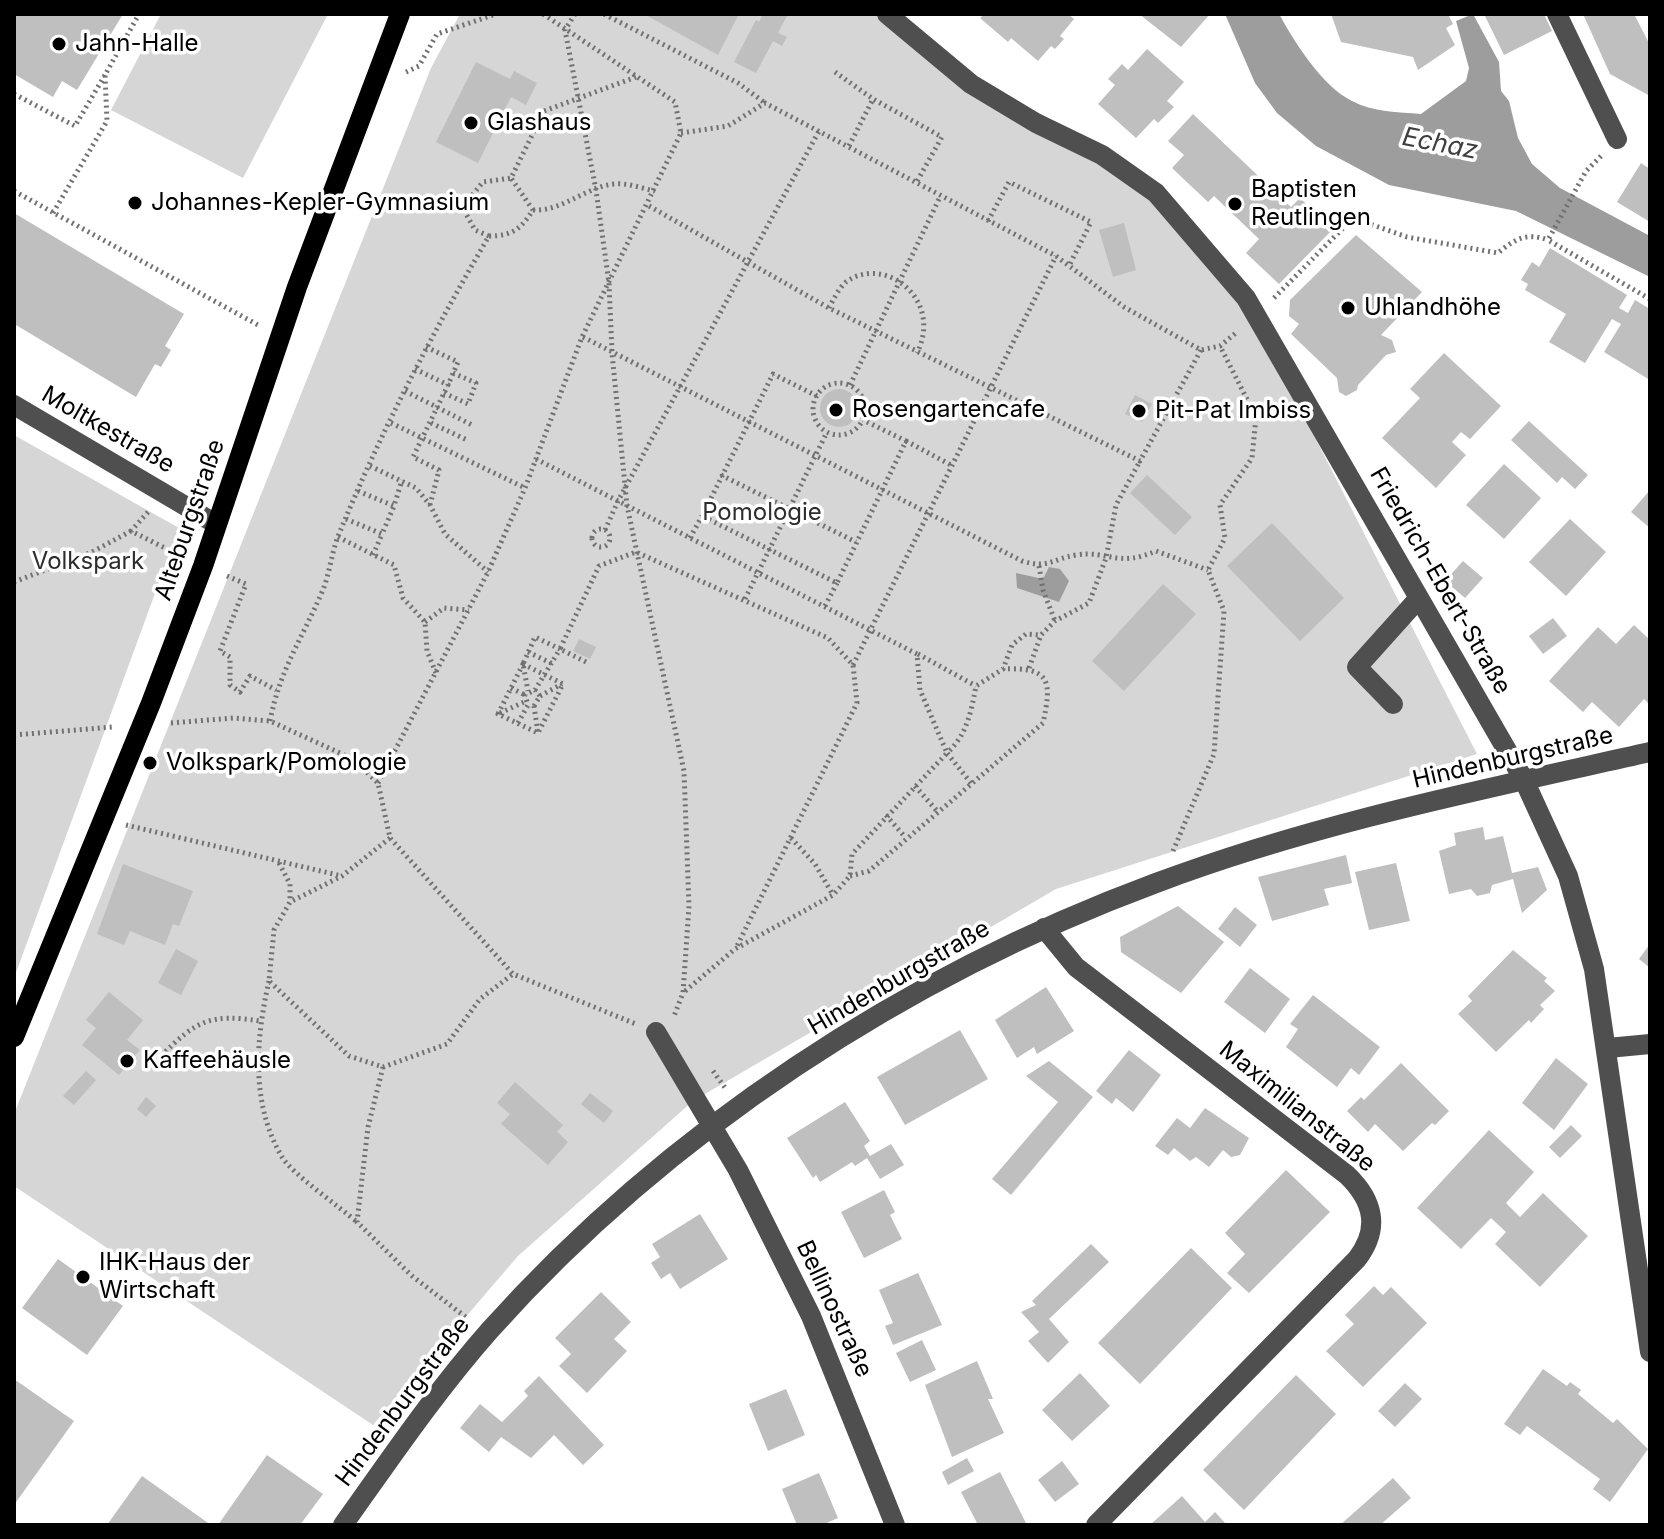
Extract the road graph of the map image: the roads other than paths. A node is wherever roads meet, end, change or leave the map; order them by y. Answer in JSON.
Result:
{"nodes":[{"id":1,"x":400,"y":14,"type":"edge"},
{"id":2,"x":887,"y":14,"type":"edge"},
{"id":3,"x":1557,"y":14,"type":"edge"},
{"id":4,"x":1617,"y":139,"type":"dead end"},
{"id":5,"x":14,"y":405,"type":"edge"},
{"id":6,"x":216,"y":524,"type":"junction"},
{"id":7,"x":1419,"y":598,"type":"junction"},
{"id":8,"x":1393,"y":704,"type":"dead end"},
{"id":9,"x":1650,"y":752,"type":"edge"},
{"id":10,"x":1524,"y":780,"type":"junction"},
{"id":11,"x":1044,"y":928,"type":"junction"},
{"id":12,"x":656,"y":1032,"type":"road end"},
{"id":13,"x":15,"y":1033,"type":"edge"},
{"id":14,"x":1650,"y":1044,"type":"edge"},
{"id":15,"x":1608,"y":1048,"type":"junction"},
{"id":16,"x":713,"y":1124,"type":"junction"},
{"id":17,"x":1650,"y":1352,"type":"edge"},
{"id":18,"x":893,"y":1524,"type":"edge"},
{"id":19,"x":343,"y":1525,"type":"edge"},
{"id":20,"x":1096,"y":1525,"type":"edge"}],
"edges":[{"from":1,"to":6,"type":"main road","name":"Alteburgstraße"},
{"from":2,"to":7,"type":"street","name":"Friedrich-Ebert-Straße"},
{"from":3,"to":4,"type":"street"},
{"from":5,"to":6,"type":"street","name":"Moltkestraße"},
{"from":6,"to":13,"type":"main road","name":"Alteburgstraße"},
{"from":7,"to":8,"type":"street"},
{"from":7,"to":10,"type":"street","name":"Friedrich-Ebert-Straße"},
{"from":9,"to":10,"type":"street","name":"Hindenburgstraße"},
{"from":10,"to":11,"type":"street","name":"Hindenburgstraße"},
{"from":10,"to":15,"type":"street","name":"Friedrich-Ebert-Straße"},
{"from":11,"to":16,"type":"street","name":"Hindenburgstraße"},
{"from":11,"to":20,"type":"street","name":"Maximilianstraße"},
{"from":12,"to":16,"type":"street","name":"Bellinostraße"},
{"from":14,"to":15,"type":"street"},
{"from":15,"to":17,"type":"street","name":"Friedrich-Ebert-Straße"},
{"from":16,"to":18,"type":"street","name":"Bellinostraße"},
{"from":16,"to":19,"type":"street","name":"Hindenburgstraße"}]}
